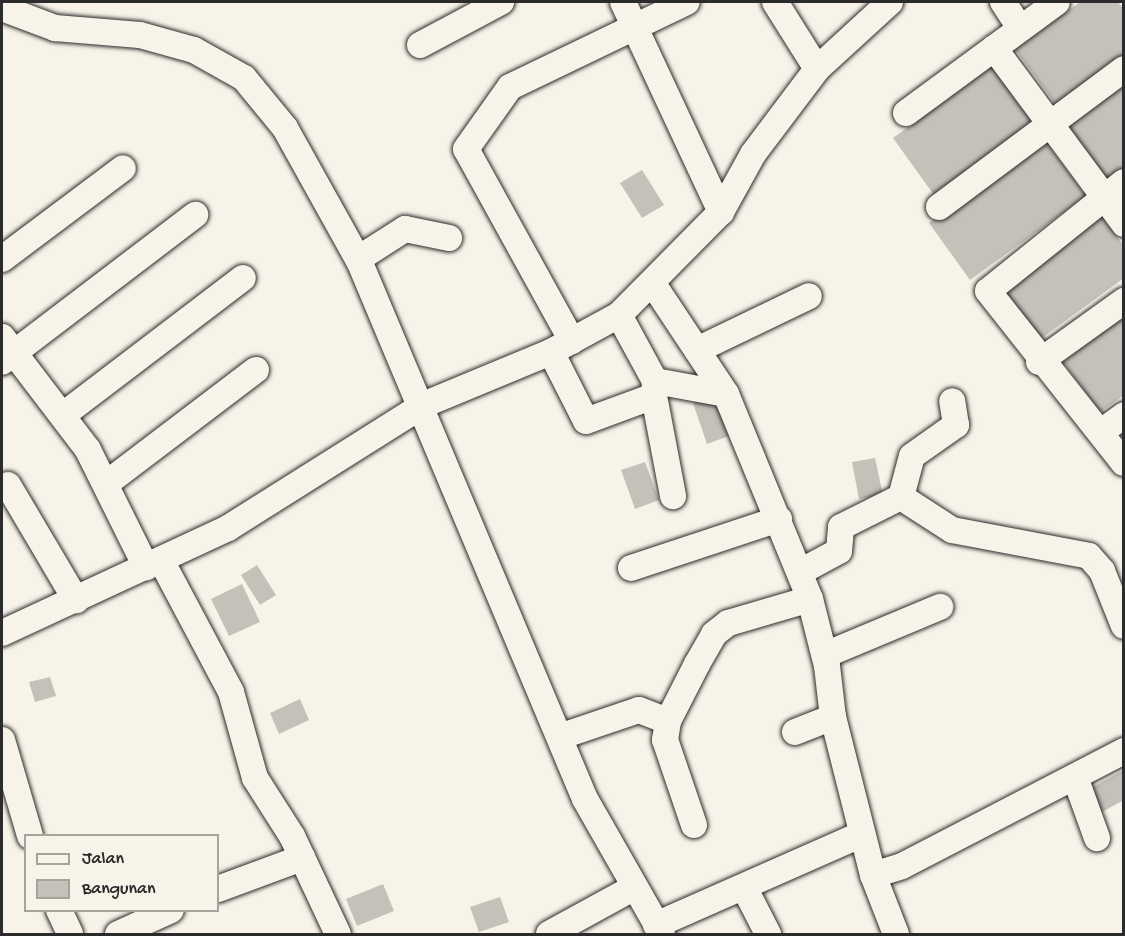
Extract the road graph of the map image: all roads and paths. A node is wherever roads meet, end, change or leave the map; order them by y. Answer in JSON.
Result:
{"nodes":[{"id":1,"x":501,"y":2,"type":"edge"},
{"id":2,"x":623,"y":2,"type":"edge"},
{"id":3,"x":687,"y":2,"type":"edge"},
{"id":4,"x":775,"y":2,"type":"edge"},
{"id":5,"x":890,"y":2,"type":"edge"},
{"id":6,"x":1003,"y":2,"type":"edge"},
{"id":7,"x":1057,"y":2,"type":"edge"},
{"id":8,"x":2,"y":8,"type":"edge"},
{"id":9,"x":635,"y":28,"type":"junction"},
{"id":10,"x":1020,"y":28,"type":"junction"},
{"id":11,"x":420,"y":45,"type":"dead end"},
{"id":12,"x":994,"y":48,"type":"junction"},
{"id":13,"x":817,"y":69,"type":"junction"},
{"id":14,"x":1124,"y":69,"type":"edge"},
{"id":15,"x":906,"y":113,"type":"dead end"},
{"id":16,"x":1050,"y":120,"type":"junction"},
{"id":17,"x":123,"y":168,"type":"dead end"},
{"id":18,"x":1114,"y":189,"type":"edge"},
{"id":19,"x":939,"y":207,"type":"dead end"},
{"id":20,"x":721,"y":212,"type":"junction"},
{"id":21,"x":195,"y":215,"type":"dead end"},
{"id":22,"x":1124,"y":224,"type":"edge"},
{"id":23,"x":449,"y":237,"type":"dead end"},
{"id":24,"x":2,"y":259,"type":"edge"},
{"id":25,"x":358,"y":259,"type":"junction"},
{"id":26,"x":243,"y":278,"type":"dead end"},
{"id":27,"x":653,"y":284,"type":"junction"},
{"id":28,"x":809,"y":296,"type":"dead end"},
{"id":29,"x":1124,"y":300,"type":"edge"},
{"id":30,"x":619,"y":315,"type":"junction"},
{"id":31,"x":562,"y":347,"type":"junction"},
{"id":32,"x":5,"y":350,"type":"edge"},
{"id":33,"x":697,"y":350,"type":"junction"},
{"id":34,"x":1039,"y":362,"type":"junction"},
{"id":35,"x":256,"y":370,"type":"dead end"},
{"id":36,"x":655,"y":389,"type":"junction"},
{"id":37,"x":726,"y":394,"type":"junction"},
{"id":38,"x":952,"y":401,"type":"dead end"},
{"id":39,"x":423,"y":405,"type":"junction"},
{"id":40,"x":63,"y":415,"type":"junction"},
{"id":41,"x":1124,"y":416,"type":"edge"},
{"id":42,"x":1101,"y":432,"type":"junction"},
{"id":43,"x":1124,"y":463,"type":"edge"},
{"id":44,"x":107,"y":483,"type":"junction"},
{"id":45,"x":8,"y":485,"type":"dead end"},
{"id":46,"x":674,"y":496,"type":"dead end"},
{"id":47,"x":901,"y":497,"type":"junction"},
{"id":48,"x":779,"y":519,"type":"junction"},
{"id":49,"x":154,"y":564,"type":"junction"},
{"id":50,"x":632,"y":568,"type":"dead end"},
{"id":51,"x":800,"y":572,"type":"junction"},
{"id":52,"x":810,"y":598,"type":"junction"},
{"id":53,"x":76,"y":600,"type":"junction"},
{"id":54,"x":939,"y":607,"type":"dead end"},
{"id":55,"x":1124,"y":626,"type":"edge"},
{"id":56,"x":2,"y":633,"type":"edge"},
{"id":57,"x":825,"y":655,"type":"junction"},
{"id":58,"x":833,"y":717,"type":"junction"},
{"id":59,"x":668,"y":721,"type":"junction"},
{"id":60,"x":795,"y":732,"type":"dead end"},
{"id":61,"x":561,"y":736,"type":"junction"},
{"id":62,"x":2,"y":740,"type":"edge"},
{"id":63,"x":1124,"y":752,"type":"edge"},
{"id":64,"x":1075,"y":777,"type":"junction"},
{"id":65,"x":694,"y":825,"type":"dead end"},
{"id":66,"x":29,"y":834,"type":"edge"},
{"id":67,"x":860,"y":836,"type":"junction"},
{"id":68,"x":1097,"y":838,"type":"dead end"},
{"id":69,"x":302,"y":858,"type":"junction"},
{"id":70,"x":873,"y":875,"type":"junction"},
{"id":71,"x":744,"y":887,"type":"junction"},
{"id":72,"x":633,"y":888,"type":"junction"},
{"id":73,"x":219,"y":889,"type":"edge"},
{"id":74,"x":60,"y":912,"type":"edge"},
{"id":75,"x":167,"y":912,"type":"edge"},
{"id":76,"x":659,"y":930,"type":"edge"},
{"id":77,"x":70,"y":934,"type":"edge"},
{"id":78,"x":118,"y":934,"type":"edge"},
{"id":79,"x":338,"y":934,"type":"edge"},
{"id":80,"x":549,"y":934,"type":"edge"},
{"id":81,"x":768,"y":934,"type":"edge"},
{"id":82,"x":896,"y":934,"type":"edge"}],
"edges":[{"from":1,"to":11,"type":"street"},
{"from":2,"to":9,"type":"street"},
{"from":3,"to":9,"type":"street"},
{"from":4,"to":13,"type":"street"},
{"from":5,"to":13,"type":"street"},
{"from":6,"to":10,"type":"street"},
{"from":7,"to":10,"type":"street"},
{"from":8,"to":25,"type":"street"},
{"from":9,"to":20,"type":"street"},
{"from":9,"to":31,"type":"street"},
{"from":10,"to":12,"type":"street"},
{"from":12,"to":15,"type":"street"},
{"from":12,"to":16,"type":"street"},
{"from":13,"to":20,"type":"street"},
{"from":14,"to":16,"type":"street"},
{"from":16,"to":18,"type":"street"},
{"from":16,"to":19,"type":"street"},
{"from":17,"to":24,"type":"street"},
{"from":18,"to":22,"type":"street"},
{"from":18,"to":34,"type":"street"},
{"from":20,"to":27,"type":"street"},
{"from":21,"to":32,"type":"street"},
{"from":23,"to":25,"type":"street"},
{"from":25,"to":39,"type":"street"},
{"from":26,"to":40,"type":"street"},
{"from":27,"to":30,"type":"street"},
{"from":27,"to":33,"type":"street"},
{"from":28,"to":33,"type":"street"},
{"from":29,"to":34,"type":"street"},
{"from":30,"to":31,"type":"street"},
{"from":30,"to":36,"type":"street"},
{"from":31,"to":36,"type":"street"},
{"from":31,"to":39,"type":"street"},
{"from":32,"to":40,"type":"street"},
{"from":33,"to":37,"type":"street"},
{"from":34,"to":42,"type":"street"},
{"from":35,"to":44,"type":"street"},
{"from":36,"to":37,"type":"street"},
{"from":36,"to":46,"type":"street"},
{"from":37,"to":48,"type":"street"},
{"from":38,"to":47,"type":"street"},
{"from":39,"to":49,"type":"street"},
{"from":39,"to":61,"type":"street"},
{"from":40,"to":44,"type":"street"},
{"from":41,"to":42,"type":"street"},
{"from":42,"to":43,"type":"street"},
{"from":44,"to":49,"type":"street"},
{"from":45,"to":53,"type":"street"},
{"from":47,"to":51,"type":"street"},
{"from":47,"to":55,"type":"street"},
{"from":48,"to":50,"type":"street"},
{"from":48,"to":51,"type":"street"},
{"from":49,"to":53,"type":"street"},
{"from":49,"to":69,"type":"street"},
{"from":51,"to":52,"type":"street"},
{"from":52,"to":57,"type":"street"},
{"from":52,"to":59,"type":"street"},
{"from":53,"to":56,"type":"street"},
{"from":54,"to":57,"type":"street"},
{"from":57,"to":58,"type":"street"},
{"from":58,"to":60,"type":"street"},
{"from":58,"to":67,"type":"street"},
{"from":59,"to":61,"type":"street"},
{"from":59,"to":65,"type":"street"},
{"from":61,"to":72,"type":"street"},
{"from":62,"to":66,"type":"street"},
{"from":63,"to":64,"type":"street"},
{"from":64,"to":68,"type":"street"},
{"from":64,"to":70,"type":"street"},
{"from":67,"to":70,"type":"street"},
{"from":67,"to":71,"type":"street"},
{"from":69,"to":73,"type":"street"},
{"from":69,"to":79,"type":"street"},
{"from":70,"to":82,"type":"street"},
{"from":71,"to":76,"type":"street"},
{"from":71,"to":81,"type":"street"},
{"from":72,"to":76,"type":"street"},
{"from":72,"to":80,"type":"street"},
{"from":74,"to":77,"type":"street"},
{"from":75,"to":78,"type":"street"}]}
